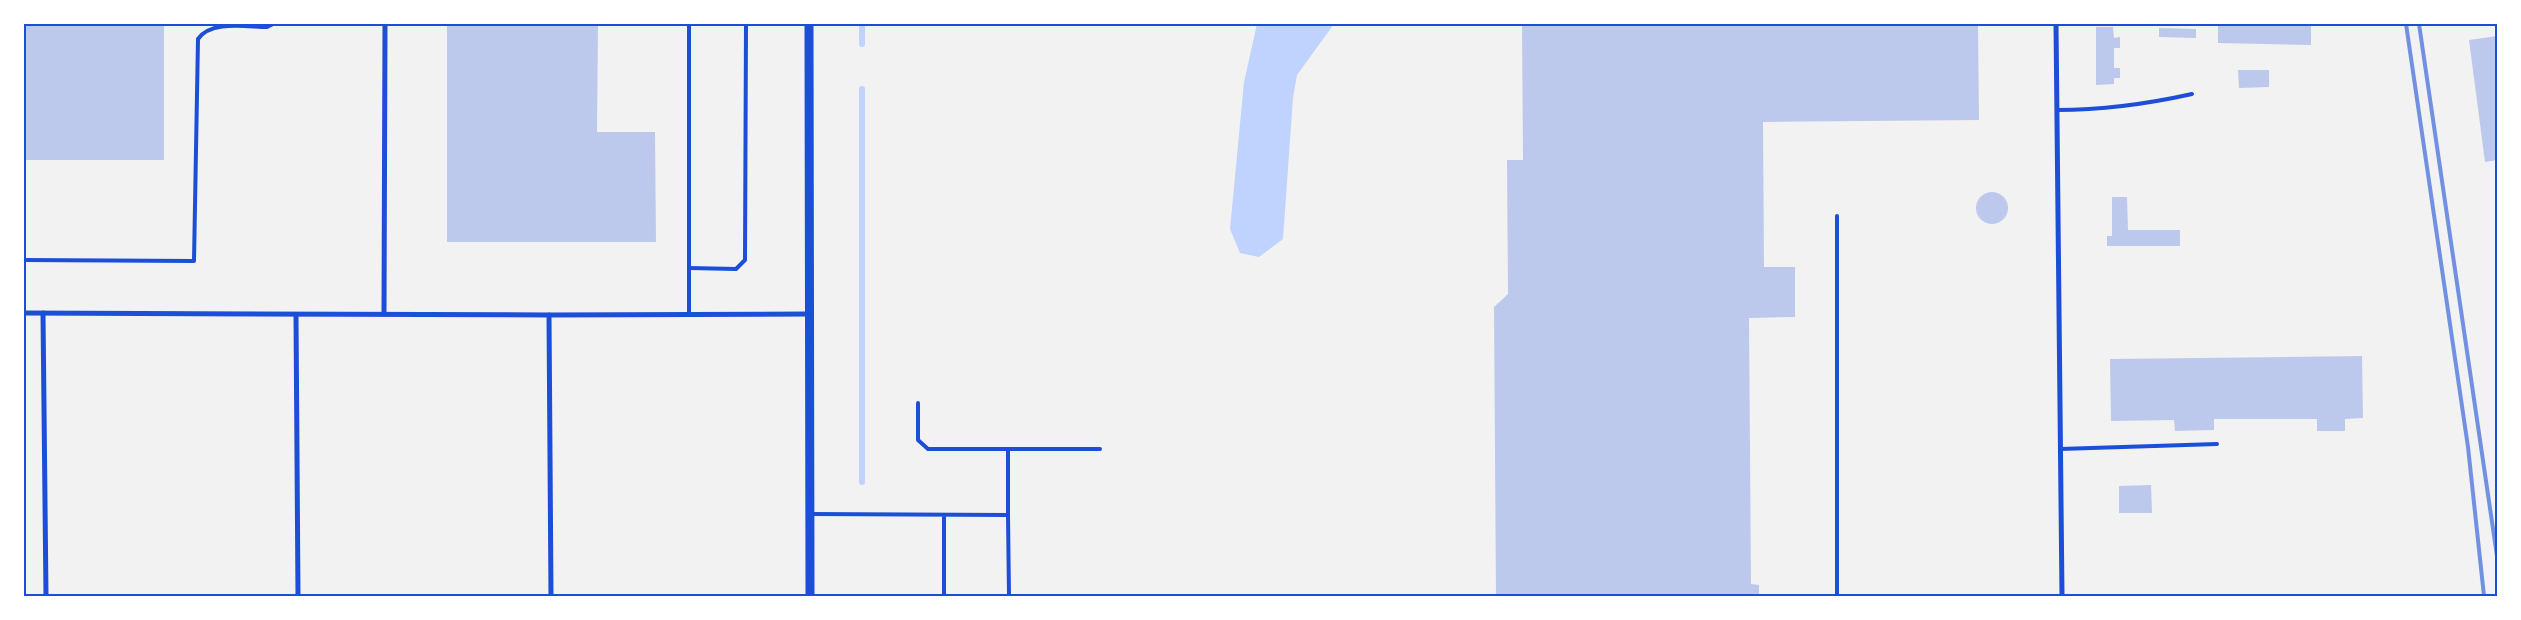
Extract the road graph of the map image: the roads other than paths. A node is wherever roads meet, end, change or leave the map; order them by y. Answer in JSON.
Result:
{"nodes":[{"id":1,"x":273,"y":24,"type":"edge"},
{"id":2,"x":384,"y":24,"type":"edge"},
{"id":3,"x":689,"y":24,"type":"edge"},
{"id":4,"x":746,"y":24,"type":"edge"},
{"id":5,"x":809,"y":24,"type":"edge"},
{"id":6,"x":2056,"y":24,"type":"edge"},
{"id":7,"x":2192,"y":94,"type":"dead end"},
{"id":8,"x":2057,"y":110,"type":"junction"},
{"id":9,"x":1837,"y":216,"type":"dead end"},
{"id":10,"x":24,"y":260,"type":"edge"},
{"id":11,"x":689,"y":268,"type":"junction"},
{"id":12,"x":24,"y":313,"type":"edge"},
{"id":13,"x":43,"y":313,"type":"junction"},
{"id":14,"x":384,"y":314,"type":"junction"},
{"id":15,"x":810,"y":314,"type":"junction"},
{"id":16,"x":296,"y":315,"type":"junction"},
{"id":17,"x":689,"y":315,"type":"junction"},
{"id":18,"x":550,"y":316,"type":"junction"},
{"id":19,"x":918,"y":403,"type":"dead end"},
{"id":20,"x":2218,"y":444,"type":"dead end"},
{"id":21,"x":2060,"y":448,"type":"junction"},
{"id":22,"x":1008,"y":449,"type":"junction"},
{"id":23,"x":1100,"y":449,"type":"dead end"},
{"id":24,"x":810,"y":514,"type":"junction"},
{"id":25,"x":944,"y":515,"type":"junction"},
{"id":26,"x":1008,"y":515,"type":"junction"},
{"id":27,"x":46,"y":596,"type":"edge"},
{"id":28,"x":298,"y":596,"type":"edge"},
{"id":29,"x":551,"y":596,"type":"edge"},
{"id":30,"x":810,"y":596,"type":"edge"},
{"id":31,"x":1837,"y":596,"type":"edge"},
{"id":32,"x":2062,"y":596,"type":"edge"}],
"edges":[{"from":1,"to":10,"type":"lane"},
{"from":2,"to":14,"type":"street"},
{"from":3,"to":11,"type":"lane"},
{"from":4,"to":11,"type":"lane"},
{"from":5,"to":15,"type":"street"},
{"from":6,"to":8,"type":"street"},
{"from":7,"to":8,"type":"lane"},
{"from":8,"to":21,"type":"street"},
{"from":9,"to":31,"type":"lane"},
{"from":11,"to":17,"type":"lane"},
{"from":12,"to":13,"type":"street"},
{"from":13,"to":16,"type":"street"},
{"from":13,"to":27,"type":"street"},
{"from":14,"to":16,"type":"street"},
{"from":14,"to":18,"type":"street"},
{"from":15,"to":17,"type":"street"},
{"from":15,"to":24,"type":"street"},
{"from":16,"to":28,"type":"street"},
{"from":17,"to":18,"type":"street"},
{"from":18,"to":29,"type":"street"},
{"from":19,"to":22,"type":"lane"},
{"from":20,"to":21,"type":"lane"},
{"from":21,"to":32,"type":"street"},
{"from":22,"to":23,"type":"lane"},
{"from":22,"to":26,"type":"lane"},
{"from":24,"to":25,"type":"lane"},
{"from":24,"to":30,"type":"street"},
{"from":25,"to":26,"type":"lane"},
{"from":25,"to":26,"type":"lane"}]}
